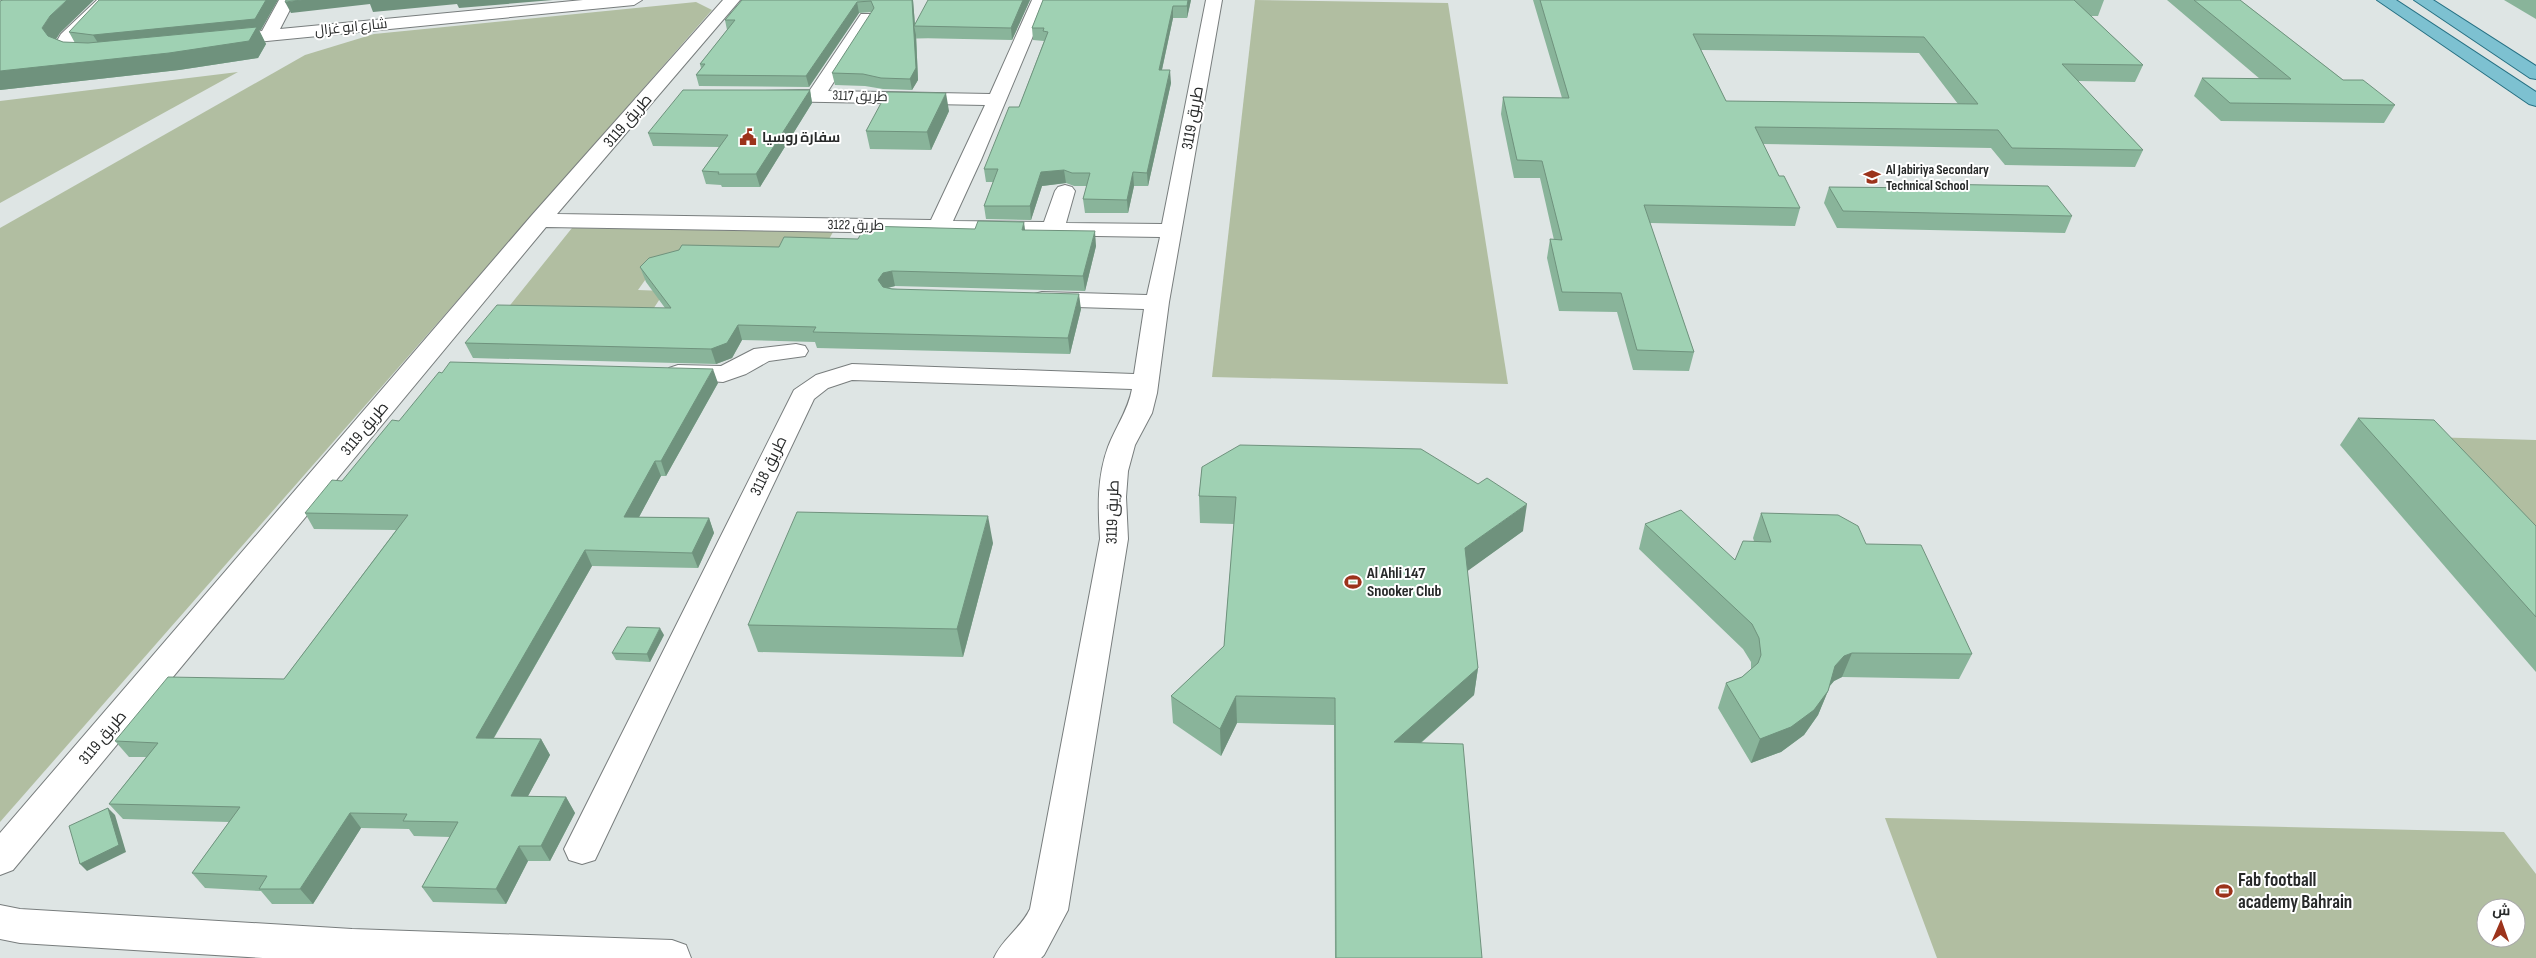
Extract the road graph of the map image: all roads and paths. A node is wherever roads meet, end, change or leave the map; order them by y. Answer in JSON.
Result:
{"nodes":[{"id":1,"x":106,"y":0,"type":"edge"},
{"id":2,"x":287,"y":0,"type":"edge"},
{"id":3,"x":634,"y":0,"type":"edge"},
{"id":4,"x":732,"y":0,"type":"edge"},
{"id":5,"x":1040,"y":0,"type":"edge"},
{"id":6,"x":1214,"y":0,"type":"edge"},
{"id":7,"x":2385,"y":0,"type":"edge"},
{"id":8,"x":2422,"y":0,"type":"edge"},
{"id":9,"x":867,"y":18,"type":"edge"},
{"id":10,"x":269,"y":35,"type":"junction"},
{"id":11,"x":211,"y":41,"type":"edge"},
{"id":12,"x":113,"y":52,"type":"edge"},
{"id":13,"x":2536,"y":74,"type":"edge"},
{"id":14,"x":758,"y":95,"type":"edge"},
{"id":15,"x":816,"y":95,"type":"junction"},
{"id":16,"x":995,"y":100,"type":"junction"},
{"id":17,"x":2536,"y":100,"type":"edge"},
{"id":18,"x":1064,"y":192,"type":"dead end"},
{"id":19,"x":540,"y":220,"type":"junction"},
{"id":20,"x":939,"y":227,"type":"junction"},
{"id":21,"x":1054,"y":228,"type":"junction"},
{"id":22,"x":1172,"y":231,"type":"junction"},
{"id":23,"x":1021,"y":298,"type":"edge"},
{"id":24,"x":1157,"y":302,"type":"junction"},
{"id":25,"x":796,"y":351,"type":"dead end"},
{"id":26,"x":419,"y":366,"type":"junction"},
{"id":27,"x":445,"y":366,"type":"edge"},
{"id":28,"x":660,"y":373,"type":"edge"},
{"id":29,"x":1145,"y":382,"type":"junction"},
{"id":30,"x":582,"y":849,"type":"dead end"},
{"id":31,"x":0,"y":859,"type":"edge"},
{"id":32,"x":0,"y":922,"type":"edge"},
{"id":33,"x":672,"y":958,"type":"edge"},
{"id":34,"x":1013,"y":958,"type":"edge"}],
"edges":[{"from":1,"to":12,"type":"street"},
{"from":2,"to":10,"type":"street"},
{"from":3,"to":10,"type":"street","name":"شارع ابو غزال"},
{"from":4,"to":19,"type":"street","name":"طريق 3119"},
{"from":5,"to":16,"type":"street"},
{"from":6,"to":22,"type":"street","name":"طريق 3119"},
{"from":7,"to":17,"type":"main road"},
{"from":8,"to":13,"type":"main road"},
{"from":9,"to":15,"type":"street","name":"طريق 3117"},
{"from":10,"to":11,"type":"street","name":"شارع ابو غزال"},
{"from":14,"to":15,"type":"street","name":"طريق 3117"},
{"from":15,"to":16,"type":"street","name":"طريق 3117"},
{"from":16,"to":20,"type":"street"},
{"from":18,"to":21,"type":"street"},
{"from":19,"to":20,"type":"street","name":"طريق 3122"},
{"from":19,"to":26,"type":"street","name":"طريق 3119"},
{"from":20,"to":21,"type":"street","name":"طريق 3122"},
{"from":21,"to":22,"type":"street","name":"طريق 3122"},
{"from":22,"to":24,"type":"street","name":"طريق 3119"},
{"from":23,"to":24,"type":"street"},
{"from":24,"to":29,"type":"street","name":"طريق 3119"},
{"from":25,"to":28,"type":"street"},
{"from":26,"to":27,"type":"street"},
{"from":26,"to":31,"type":"street","name":"طريق 3119"},
{"from":29,"to":30,"type":"street","name":"طريق 3118"},
{"from":29,"to":34,"type":"street","name":"طريق 3119"},
{"from":32,"to":33,"type":"street"}]}
